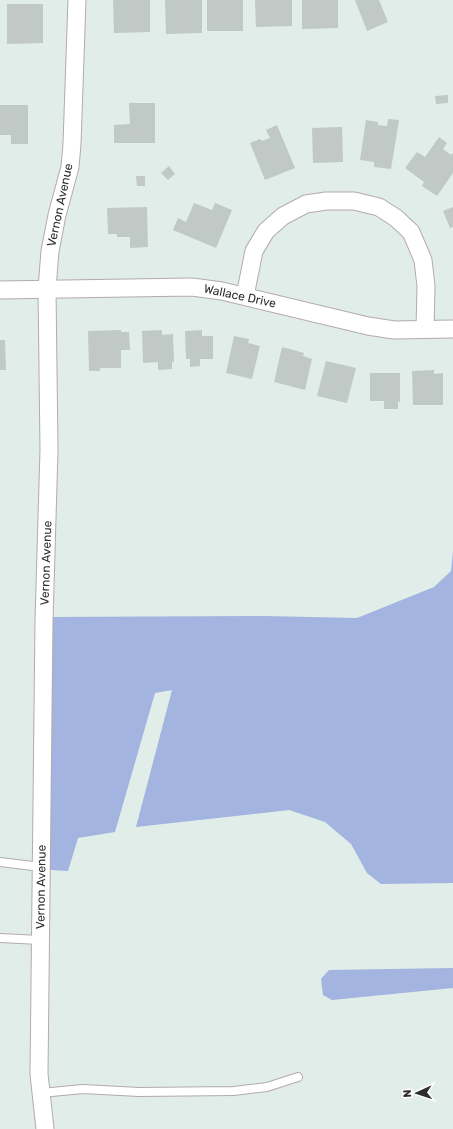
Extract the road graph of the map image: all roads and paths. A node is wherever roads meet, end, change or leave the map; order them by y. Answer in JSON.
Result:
{"nodes":[{"id":1,"x":77,"y":0,"type":"edge"},
{"id":2,"x":47,"y":289,"type":"junction"},
{"id":3,"x":0,"y":290,"type":"edge"},
{"id":4,"x":245,"y":296,"type":"junction"},
{"id":5,"x":453,"y":328,"type":"edge"},
{"id":6,"x":425,"y":329,"type":"junction"},
{"id":7,"x":0,"y":862,"type":"edge"},
{"id":8,"x":41,"y":867,"type":"junction"},
{"id":9,"x":0,"y":938,"type":"edge"},
{"id":10,"x":40,"y":940,"type":"junction"},
{"id":11,"x":298,"y":1077,"type":"dead end"},
{"id":12,"x":41,"y":1093,"type":"junction"},
{"id":13,"x":45,"y":1129,"type":"edge"}],
"edges":[{"from":1,"to":2,"type":"street","name":"Vernon Avenue"},
{"from":2,"to":3,"type":"street","name":"Wallace Drive"},
{"from":2,"to":4,"type":"street","name":"Wallace Drive"},
{"from":2,"to":8,"type":"street","name":"Vernon Avenue"},
{"from":4,"to":6,"type":"street","name":"Wallace Drive"},
{"from":4,"to":6,"type":"street"},
{"from":5,"to":6,"type":"street","name":"Wallace Drive"},
{"from":7,"to":8,"type":"lane"},
{"from":8,"to":10,"type":"street","name":"Vernon Avenue"},
{"from":9,"to":10,"type":"lane"},
{"from":10,"to":12,"type":"street","name":"Vernon Avenue"},
{"from":11,"to":12,"type":"lane"},
{"from":12,"to":13,"type":"street","name":"Vernon Avenue"}]}
